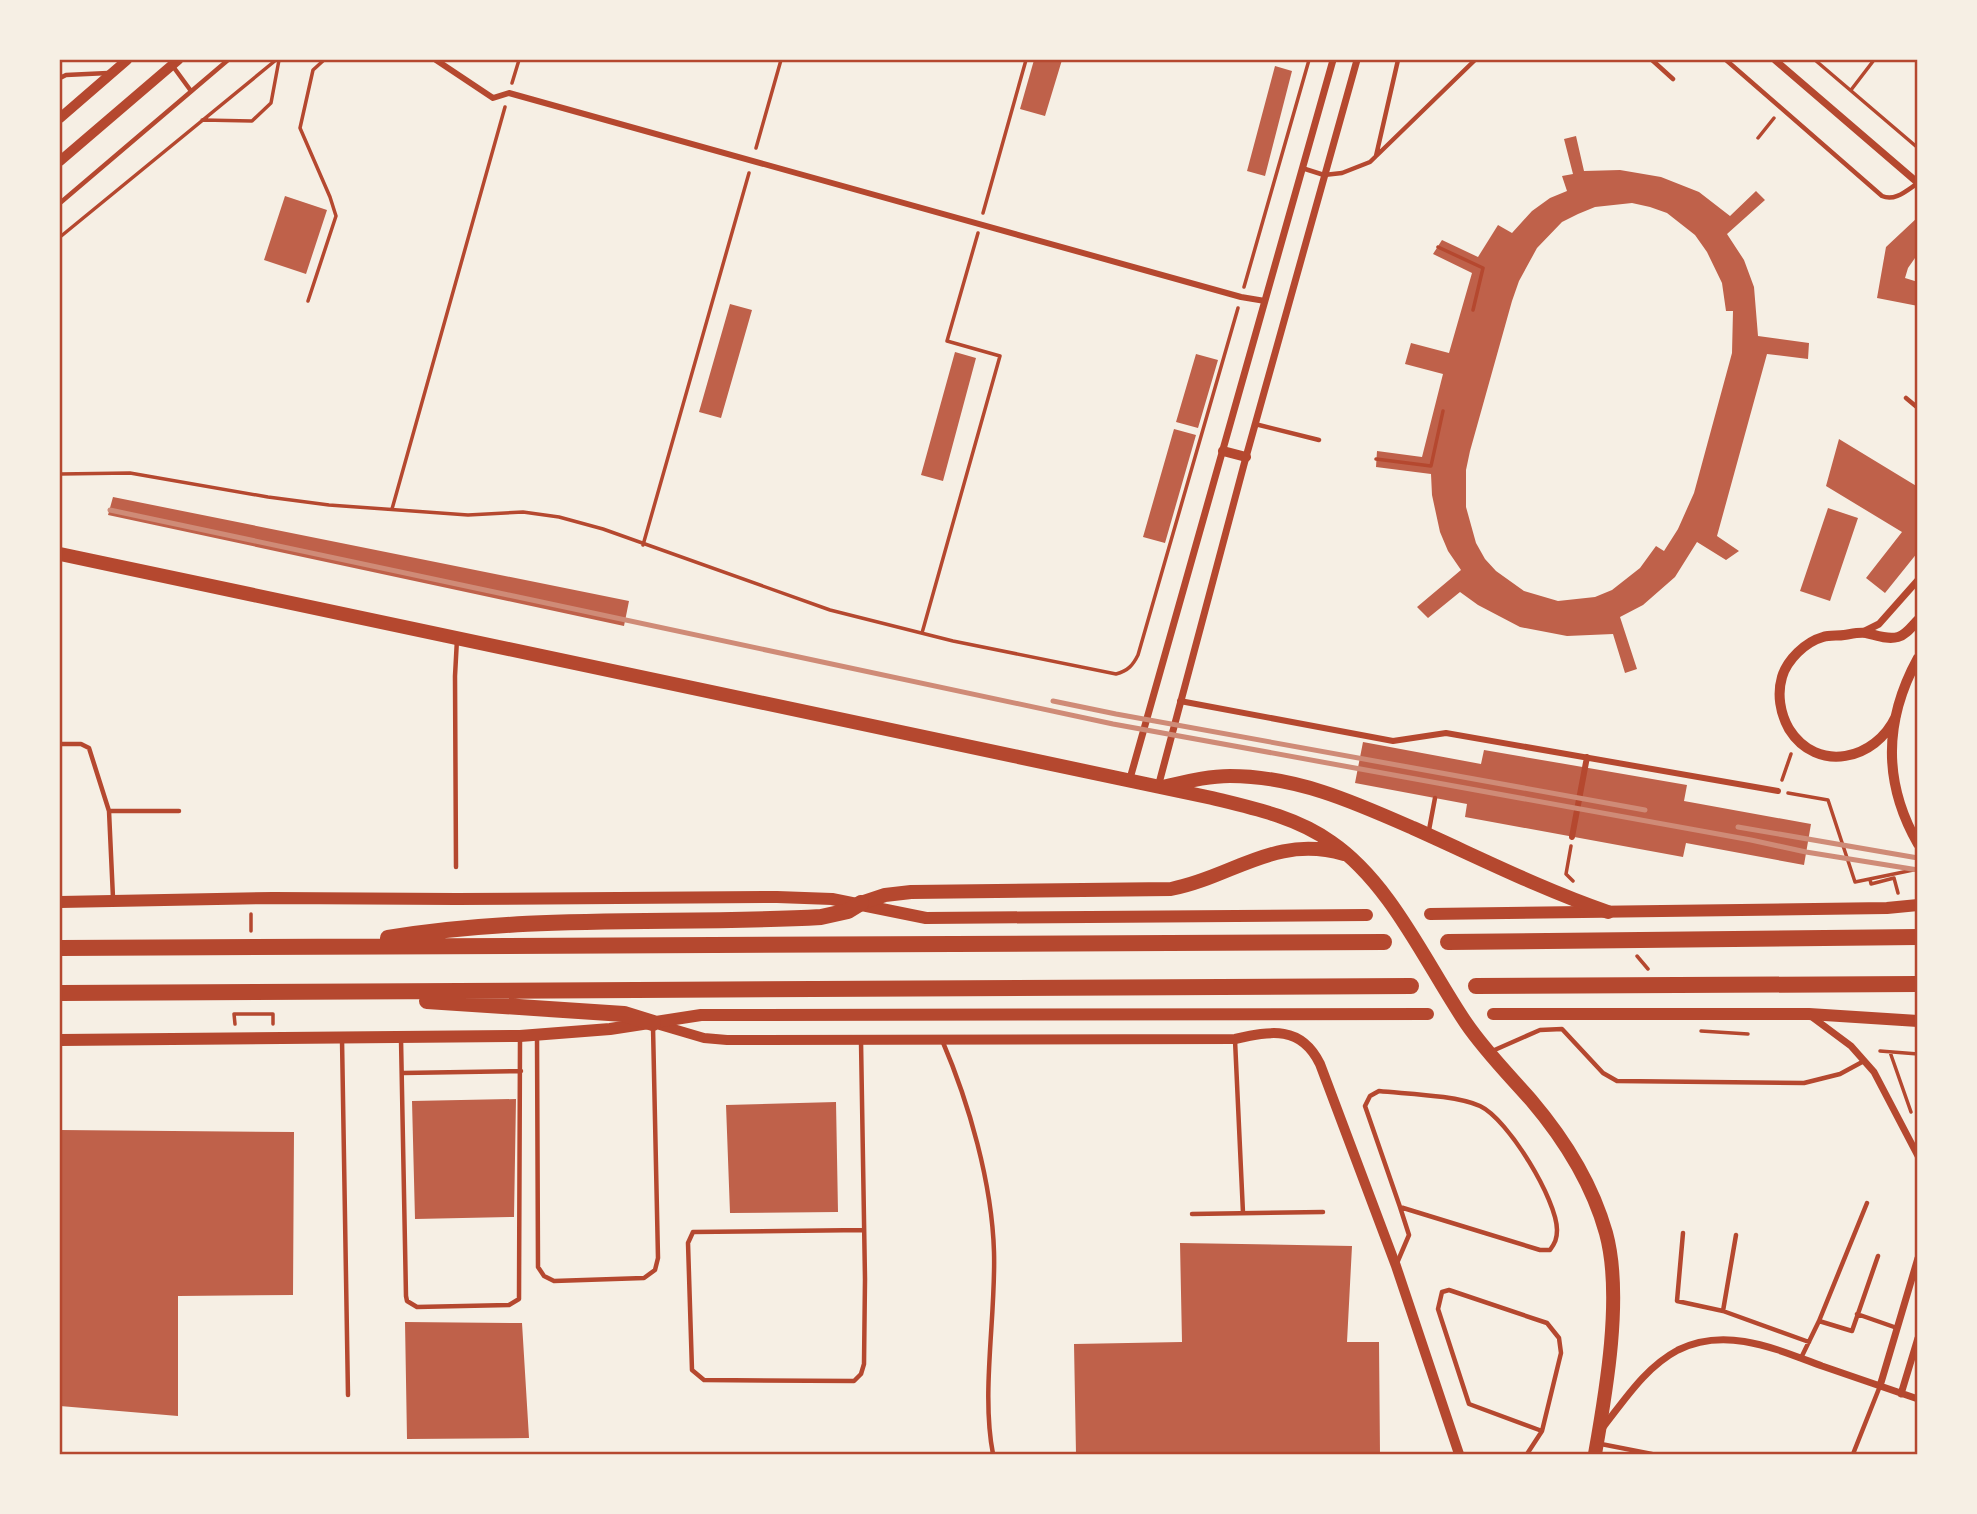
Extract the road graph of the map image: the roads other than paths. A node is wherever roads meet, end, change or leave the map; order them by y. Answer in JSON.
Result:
{"nodes":[{"id":1,"x":127,"y":60,"type":"edge"},
{"id":2,"x":228,"y":60,"type":"edge"},
{"id":3,"x":436,"y":60,"type":"edge"},
{"id":4,"x":1333,"y":60,"type":"edge"},
{"id":5,"x":1357,"y":60,"type":"edge"},
{"id":6,"x":1398,"y":60,"type":"edge"},
{"id":7,"x":1475,"y":60,"type":"edge"},
{"id":8,"x":1652,"y":60,"type":"edge"},
{"id":9,"x":1726,"y":60,"type":"edge"},
{"id":10,"x":1775,"y":60,"type":"edge"},
{"id":11,"x":174,"y":62,"type":"edge"},
{"id":12,"x":112,"y":72,"type":"junction"},
{"id":13,"x":60,"y":78,"type":"edge"},
{"id":14,"x":1673,"y":79,"type":"dead end"},
{"id":15,"x":191,"y":91,"type":"junction"},
{"id":16,"x":60,"y":117,"type":"edge"},
{"id":17,"x":1376,"y":156,"type":"junction"},
{"id":18,"x":60,"y":160,"type":"edge"},
{"id":19,"x":1302,"y":168,"type":"junction"},
{"id":20,"x":1324,"y":175,"type":"junction"},
{"id":21,"x":1917,"y":183,"type":"edge"},
{"id":22,"x":60,"y":203,"type":"edge"},
{"id":23,"x":1265,"y":301,"type":"junction"},
{"id":24,"x":1906,"y":398,"type":"dead end"},
{"id":25,"x":1917,"y":408,"type":"edge"},
{"id":26,"x":1255,"y":424,"type":"junction"},
{"id":27,"x":1319,"y":440,"type":"dead end"},
{"id":28,"x":1223,"y":451,"type":"junction"},
{"id":29,"x":1246,"y":457,"type":"junction"},
{"id":30,"x":60,"y":554,"type":"edge"},
{"id":31,"x":1917,"y":580,"type":"edge"},
{"id":32,"x":1917,"y":620,"type":"edge"},
{"id":33,"x":1863,"y":632,"type":"junction"},
{"id":34,"x":457,"y":638,"type":"junction"},
{"id":35,"x":1917,"y":658,"type":"edge"},
{"id":36,"x":1180,"y":701,"type":"junction"},
{"id":37,"x":1896,"y":716,"type":"junction"},
{"id":38,"x":60,"y":744,"type":"edge"},
{"id":39,"x":1587,"y":757,"type":"junction"},
{"id":40,"x":1129,"y":782,"type":"junction"},
{"id":41,"x":1157,"y":788,"type":"junction"},
{"id":42,"x":1778,"y":791,"type":"road end"},
{"id":43,"x":1435,"y":798,"type":"dead end"},
{"id":44,"x":109,"y":811,"type":"junction"},
{"id":45,"x":179,"y":811,"type":"dead end"},
{"id":46,"x":1428,"y":835,"type":"junction"},
{"id":47,"x":1572,"y":837,"type":"dead end"},
{"id":48,"x":1917,"y":844,"type":"edge"},
{"id":49,"x":1348,"y":856,"type":"junction"},
{"id":50,"x":456,"y":867,"type":"dead end"},
{"id":51,"x":60,"y":902,"type":"edge"},
{"id":52,"x":114,"y":902,"type":"junction"},
{"id":53,"x":861,"y":903,"type":"junction"},
{"id":54,"x":1917,"y":905,"type":"edge"},
{"id":55,"x":1608,"y":912,"type":"junction"},
{"id":56,"x":1430,"y":914,"type":"dead end"},
{"id":57,"x":1367,"y":915,"type":"dead end"},
{"id":58,"x":1917,"y":937,"type":"edge"},
{"id":59,"x":1384,"y":942,"type":"dead end"},
{"id":60,"x":1448,"y":942,"type":"dead end"},
{"id":61,"x":333,"y":946,"type":"junction"},
{"id":62,"x":60,"y":948,"type":"edge"},
{"id":63,"x":1917,"y":984,"type":"edge"},
{"id":64,"x":1411,"y":986,"type":"dead end"},
{"id":65,"x":1476,"y":986,"type":"dead end"},
{"id":66,"x":60,"y":993,"type":"edge"},
{"id":67,"x":384,"y":993,"type":"junction"},
{"id":68,"x":1428,"y":1014,"type":"dead end"},
{"id":69,"x":1493,"y":1014,"type":"dead end"},
{"id":70,"x":1809,"y":1014,"type":"junction"},
{"id":71,"x":1917,"y":1021,"type":"edge"},
{"id":72,"x":653,"y":1023,"type":"junction"},
{"id":73,"x":537,"y":1035,"type":"junction"},
{"id":74,"x":520,"y":1036,"type":"junction"},
{"id":75,"x":401,"y":1038,"type":"junction"},
{"id":76,"x":941,"y":1038,"type":"junction"},
{"id":77,"x":342,"y":1039,"type":"junction"},
{"id":78,"x":1236,"y":1039,"type":"junction"},
{"id":79,"x":60,"y":1040,"type":"edge"},
{"id":80,"x":861,"y":1040,"type":"junction"},
{"id":81,"x":1489,"y":1053,"type":"junction"},
{"id":82,"x":1865,"y":1061,"type":"junction"},
{"id":83,"x":521,"y":1070,"type":"junction"},
{"id":84,"x":402,"y":1073,"type":"junction"},
{"id":85,"x":1914,"y":1147,"type":"edge"},
{"id":86,"x":1917,"y":1156,"type":"edge"},
{"id":87,"x":1867,"y":1203,"type":"dead end"},
{"id":88,"x":1400,"y":1207,"type":"junction"},
{"id":89,"x":1323,"y":1212,"type":"dead end"},
{"id":90,"x":1243,"y":1213,"type":"junction"},
{"id":91,"x":1192,"y":1214,"type":"dead end"},
{"id":92,"x":864,"y":1230,"type":"junction"},
{"id":93,"x":1683,"y":1233,"type":"dead end"},
{"id":94,"x":1736,"y":1235,"type":"dead end"},
{"id":95,"x":1878,"y":1256,"type":"dead end"},
{"id":96,"x":1917,"y":1258,"type":"edge"},
{"id":97,"x":1396,"y":1266,"type":"junction"},
{"id":98,"x":1723,"y":1311,"type":"junction"},
{"id":99,"x":1857,"y":1314,"type":"junction"},
{"id":100,"x":1819,"y":1321,"type":"junction"},
{"id":101,"x":1897,"y":1328,"type":"junction"},
{"id":102,"x":1917,"y":1338,"type":"edge"},
{"id":103,"x":1809,"y":1342,"type":"junction"},
{"id":104,"x":1801,"y":1358,"type":"junction"},
{"id":105,"x":1880,"y":1386,"type":"junction"},
{"id":106,"x":1901,"y":1394,"type":"junction"},
{"id":107,"x":348,"y":1395,"type":"dead end"},
{"id":108,"x":1917,"y":1399,"type":"edge"},
{"id":109,"x":1542,"y":1432,"type":"junction"},
{"id":110,"x":1597,"y":1443,"type":"edge"},
{"id":111,"x":993,"y":1454,"type":"edge"},
{"id":112,"x":1459,"y":1454,"type":"edge"},
{"id":113,"x":1527,"y":1454,"type":"edge"},
{"id":114,"x":1652,"y":1454,"type":"edge"},
{"id":115,"x":1853,"y":1454,"type":"edge"}],
"edges":[{"from":1,"to":12,"type":"street"},
{"from":2,"to":15,"type":"lane"},
{"from":3,"to":23,"type":"street"},
{"from":4,"to":19,"type":"street"},
{"from":5,"to":20,"type":"street"},
{"from":6,"to":17,"type":"lane"},
{"from":7,"to":17,"type":"lane"},
{"from":8,"to":14,"type":"lane"},
{"from":9,"to":21,"type":"lane"},
{"from":10,"to":21,"type":"street"},
{"from":11,"to":15,"type":"lane"},
{"from":11,"to":18,"type":"street"},
{"from":12,"to":13,"type":"lane"},
{"from":12,"to":16,"type":"street"},
{"from":15,"to":22,"type":"lane"},
{"from":17,"to":20,"type":"lane"},
{"from":19,"to":20,"type":"lane"},
{"from":19,"to":23,"type":"street"},
{"from":20,"to":26,"type":"street"},
{"from":23,"to":28,"type":"street"},
{"from":24,"to":25,"type":"lane"},
{"from":26,"to":27,"type":"lane"},
{"from":26,"to":29,"type":"street"},
{"from":28,"to":29,"type":"street"},
{"from":28,"to":40,"type":"street"},
{"from":29,"to":36,"type":"street"},
{"from":30,"to":34,"type":"main road"},
{"from":31,"to":33,"type":"street"},
{"from":32,"to":33,"type":"street"},
{"from":33,"to":37,"type":"street"},
{"from":34,"to":40,"type":"main road"},
{"from":34,"to":50,"type":"lane"},
{"from":35,"to":37,"type":"street"},
{"from":36,"to":39,"type":"street"},
{"from":36,"to":41,"type":"street"},
{"from":37,"to":48,"type":"street"},
{"from":38,"to":44,"type":"lane"},
{"from":39,"to":42,"type":"street"},
{"from":39,"to":47,"type":"street"},
{"from":40,"to":41,"type":"main road"},
{"from":41,"to":46,"type":"main road"},
{"from":41,"to":49,"type":"main road"},
{"from":43,"to":46,"type":"lane"},
{"from":44,"to":45,"type":"lane"},
{"from":44,"to":52,"type":"lane"},
{"from":46,"to":55,"type":"main road"},
{"from":49,"to":53,"type":"main road"},
{"from":49,"to":81,"type":"main road"},
{"from":51,"to":52,"type":"main road"},
{"from":52,"to":53,"type":"main road"},
{"from":53,"to":57,"type":"main road"},
{"from":53,"to":61,"type":"highway"},
{"from":54,"to":55,"type":"main road"},
{"from":55,"to":56,"type":"main road"},
{"from":58,"to":60,"type":"highway"},
{"from":59,"to":61,"type":"highway"},
{"from":61,"to":62,"type":"highway"},
{"from":63,"to":65,"type":"highway"},
{"from":64,"to":67,"type":"highway"},
{"from":66,"to":67,"type":"highway"},
{"from":67,"to":72,"type":"highway"},
{"from":68,"to":72,"type":"main road"},
{"from":69,"to":70,"type":"main road"},
{"from":70,"to":71,"type":"main road"},
{"from":70,"to":82,"type":"street"},
{"from":72,"to":73,"type":"main road"},
{"from":72,"to":73,"type":"lane"},
{"from":72,"to":80,"type":"street"},
{"from":73,"to":74,"type":"main road"},
{"from":74,"to":75,"type":"main road"},
{"from":74,"to":83,"type":"lane"},
{"from":75,"to":77,"type":"main road"},
{"from":75,"to":84,"type":"lane"},
{"from":76,"to":78,"type":"street"},
{"from":76,"to":80,"type":"street"},
{"from":76,"to":111,"type":"lane"},
{"from":77,"to":79,"type":"main road"},
{"from":77,"to":107,"type":"lane"},
{"from":78,"to":90,"type":"lane"},
{"from":78,"to":97,"type":"street"},
{"from":80,"to":92,"type":"lane"},
{"from":81,"to":82,"type":"lane"},
{"from":81,"to":110,"type":"main road"},
{"from":82,"to":85,"type":"street"},
{"from":83,"to":84,"type":"lane"},
{"from":83,"to":84,"type":"lane"},
{"from":85,"to":86,"type":"street"},
{"from":87,"to":100,"type":"lane"},
{"from":88,"to":88,"type":"lane"},
{"from":88,"to":97,"type":"lane"},
{"from":89,"to":90,"type":"lane"},
{"from":90,"to":91,"type":"lane"},
{"from":92,"to":92,"type":"lane"},
{"from":93,"to":98,"type":"lane"},
{"from":94,"to":98,"type":"lane"},
{"from":95,"to":99,"type":"lane"},
{"from":96,"to":101,"type":"street"},
{"from":97,"to":112,"type":"street"},
{"from":98,"to":103,"type":"lane"},
{"from":99,"to":100,"type":"lane"},
{"from":99,"to":101,"type":"lane"},
{"from":100,"to":103,"type":"lane"},
{"from":101,"to":105,"type":"street"},
{"from":102,"to":106,"type":"street"},
{"from":103,"to":104,"type":"lane"},
{"from":104,"to":105,"type":"street"},
{"from":104,"to":110,"type":"street"},
{"from":105,"to":106,"type":"street"},
{"from":105,"to":115,"type":"lane"},
{"from":106,"to":108,"type":"street"},
{"from":109,"to":109,"type":"lane"},
{"from":109,"to":113,"type":"lane"},
{"from":110,"to":114,"type":"lane"}]}
